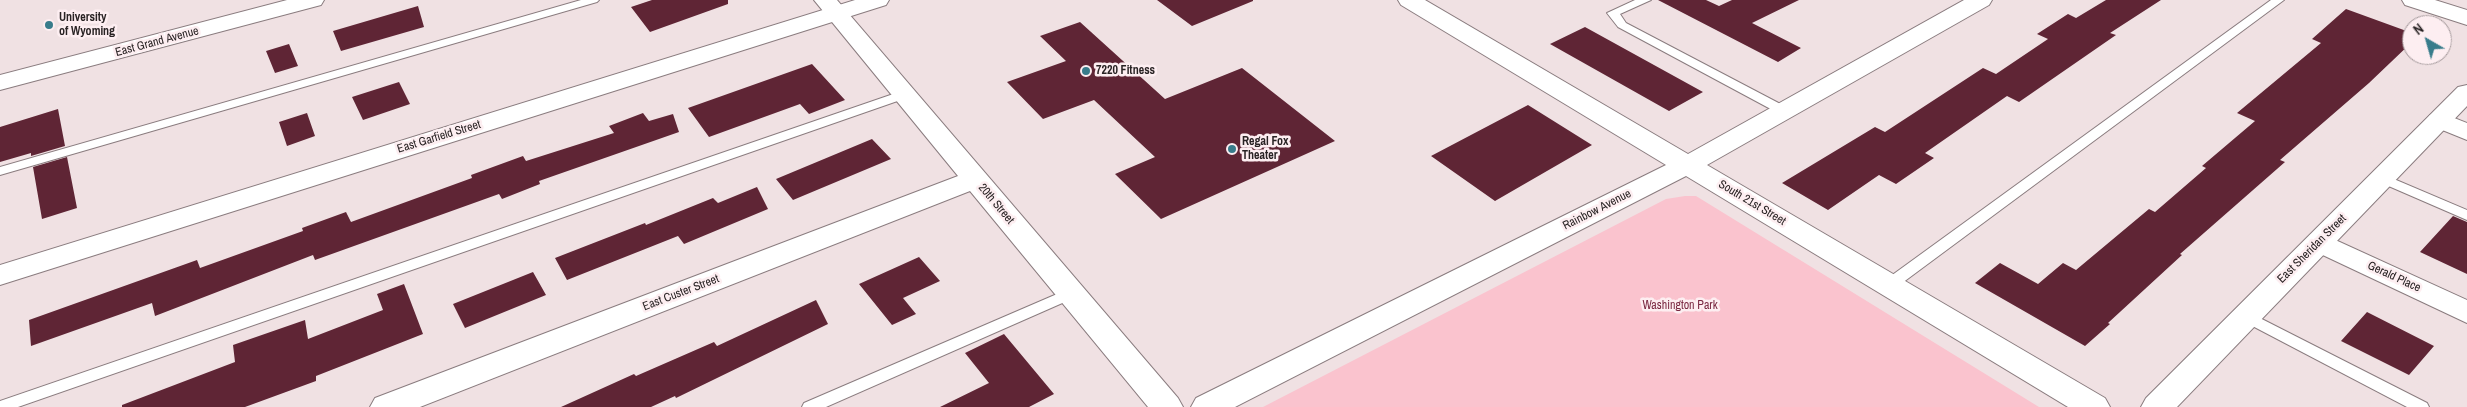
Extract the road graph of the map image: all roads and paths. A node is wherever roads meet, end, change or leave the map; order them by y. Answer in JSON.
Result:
{"nodes":[{"id":1,"x":244,"y":0,"type":"edge"},
{"id":2,"x":313,"y":0,"type":"edge"},
{"id":3,"x":593,"y":0,"type":"edge"},
{"id":4,"x":878,"y":0,"type":"edge"},
{"id":5,"x":1409,"y":0,"type":"edge"},
{"id":6,"x":1645,"y":0,"type":"edge"},
{"id":7,"x":1981,"y":0,"type":"edge"},
{"id":8,"x":2278,"y":0,"type":"edge"},
{"id":9,"x":2413,"y":0,"type":"edge"},
{"id":10,"x":831,"y":6,"type":"edge"},
{"id":11,"x":2467,"y":18,"type":"edge"},
{"id":12,"x":0,"y":63,"type":"edge"},
{"id":13,"x":0,"y":83,"type":"edge"},
{"id":14,"x":2467,"y":92,"type":"edge"},
{"id":15,"x":905,"y":94,"type":"junction"},
{"id":16,"x":1784,"y":111,"type":"junction"},
{"id":17,"x":2439,"y":120,"type":"junction"},
{"id":18,"x":2467,"y":132,"type":"edge"},
{"id":19,"x":1687,"y":165,"type":"junction"},
{"id":20,"x":0,"y":171,"type":"edge"},
{"id":21,"x":2382,"y":178,"type":"junction"},
{"id":22,"x":976,"y":179,"type":"junction"},
{"id":23,"x":2467,"y":215,"type":"edge"},
{"id":24,"x":2320,"y":242,"type":"junction"},
{"id":25,"x":0,"y":275,"type":"edge"},
{"id":26,"x":1889,"y":285,"type":"junction"},
{"id":27,"x":1071,"y":293,"type":"junction"},
{"id":28,"x":2467,"y":312,"type":"edge"},
{"id":29,"x":2246,"y":316,"type":"junction"},
{"id":30,"x":0,"y":407,"type":"edge"},
{"id":31,"x":386,"y":407,"type":"edge"},
{"id":32,"x":810,"y":407,"type":"edge"},
{"id":33,"x":1167,"y":407,"type":"edge"},
{"id":34,"x":1207,"y":407,"type":"edge"},
{"id":35,"x":2094,"y":407,"type":"edge"},
{"id":36,"x":2157,"y":407,"type":"edge"},
{"id":37,"x":2422,"y":407,"type":"edge"}],
"edges":[{"from":1,"to":12,"type":"street","name":"East Grand Avenue"},
{"from":2,"to":13,"type":"street","name":"East Grand Avenue"},
{"from":3,"to":20,"type":"lane"},
{"from":4,"to":10,"type":"street","name":"East Garfield Street"},
{"from":5,"to":19,"type":"street","name":"South 21st Street"},
{"from":6,"to":16,"type":"lane"},
{"from":7,"to":16,"type":"street","name":"Rainbow Avenue"},
{"from":8,"to":26,"type":"lane"},
{"from":9,"to":11,"type":"street"},
{"from":10,"to":15,"type":"street","name":"20th Street"},
{"from":10,"to":25,"type":"street","name":"East Garfield Street"},
{"from":14,"to":17,"type":"street","name":"East Sheridan Street"},
{"from":15,"to":22,"type":"street","name":"20th Street"},
{"from":15,"to":30,"type":"lane"},
{"from":16,"to":19,"type":"street","name":"Rainbow Avenue"},
{"from":17,"to":18,"type":"street"},
{"from":17,"to":21,"type":"street","name":"East Sheridan Street"},
{"from":19,"to":26,"type":"street","name":"South 21st Street"},
{"from":19,"to":34,"type":"street","name":"Rainbow Avenue"},
{"from":21,"to":23,"type":"lane"},
{"from":21,"to":24,"type":"street","name":"East Sheridan Street"},
{"from":22,"to":27,"type":"street","name":"20th Street"},
{"from":22,"to":31,"type":"street","name":"East Custer Street"},
{"from":24,"to":28,"type":"street","name":"Gerald Place"},
{"from":24,"to":29,"type":"street","name":"East Sheridan Street"},
{"from":26,"to":35,"type":"street","name":"South 21st Street"},
{"from":27,"to":32,"type":"lane"},
{"from":27,"to":33,"type":"street","name":"20th Street"},
{"from":29,"to":36,"type":"street","name":"East Sheridan Street"},
{"from":29,"to":37,"type":"lane"}]}
